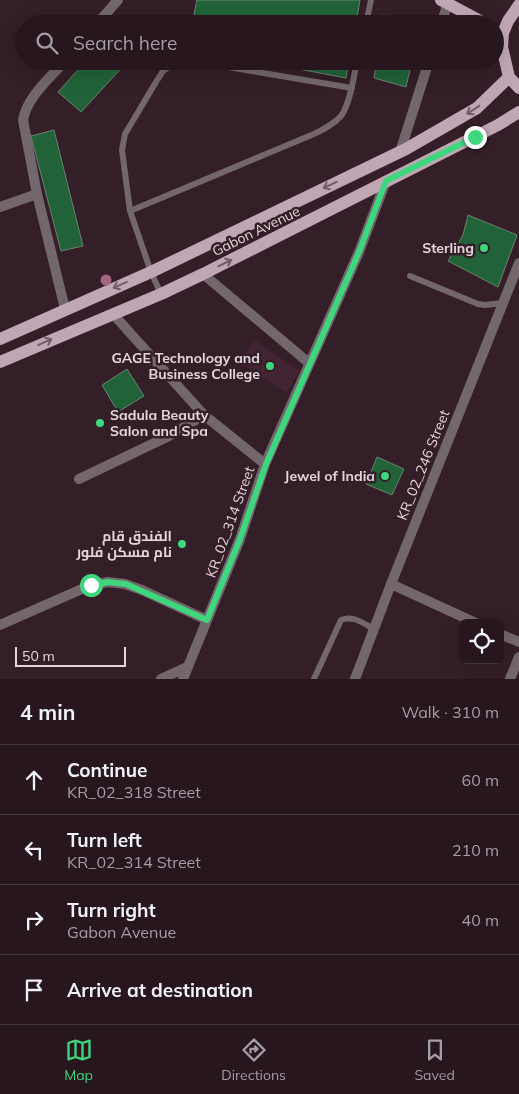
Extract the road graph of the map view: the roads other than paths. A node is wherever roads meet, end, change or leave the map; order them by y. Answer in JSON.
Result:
{"nodes":[{"id":1,"x":118,"y":0,"type":"edge"},
{"id":2,"x":371,"y":0,"type":"edge"},
{"id":3,"x":508,"y":0,"type":"edge"},
{"id":4,"x":446,"y":1,"type":"edge"},
{"id":5,"x":519,"y":4,"type":"edge"},
{"id":6,"x":105,"y":15,"type":"edge"},
{"id":7,"x":368,"y":15,"type":"edge"},
{"id":8,"x":443,"y":15,"type":"edge"},
{"id":9,"x":470,"y":15,"type":"edge"},
{"id":10,"x":504,"y":25,"type":"edge"},
{"id":11,"x":504,"y":56,"type":"edge"},
{"id":12,"x":58,"y":70,"type":"edge"},
{"id":13,"x":165,"y":70,"type":"edge"},
{"id":14,"x":245,"y":70,"type":"edge"},
{"id":15,"x":356,"y":70,"type":"edge"},
{"id":16,"x":426,"y":70,"type":"edge"},
{"id":17,"x":509,"y":77,"type":"junction"},
{"id":18,"x":352,"y":88,"type":"junction"},
{"id":19,"x":519,"y":88,"type":"edge"},
{"id":20,"x":519,"y":112,"type":"edge"},
{"id":21,"x":400,"y":152,"type":"junction"},
{"id":22,"x":386,"y":181,"type":"junction"},
{"id":23,"x":37,"y":194,"type":"junction"},
{"id":24,"x":0,"y":207,"type":"edge"},
{"id":25,"x":130,"y":211,"type":"junction"},
{"id":26,"x":519,"y":263,"type":"edge"},
{"id":27,"x":151,"y":272,"type":"junction"},
{"id":28,"x":203,"y":274,"type":"junction"},
{"id":29,"x":410,"y":276,"type":"dead end"},
{"id":30,"x":161,"y":294,"type":"junction"},
{"id":31,"x":503,"y":303,"type":"junction"},
{"id":32,"x":65,"y":309,"type":"junction"},
{"id":33,"x":113,"y":314,"type":"junction"},
{"id":34,"x":0,"y":339,"type":"edge"},
{"id":35,"x":0,"y":362,"type":"edge"},
{"id":36,"x":309,"y":363,"type":"junction"},
{"id":37,"x":204,"y":415,"type":"junction"},
{"id":38,"x":266,"y":464,"type":"junction"},
{"id":39,"x":79,"y":479,"type":"dead end"},
{"id":40,"x":391,"y":584,"type":"junction"},
{"id":41,"x":467,"y":619,"type":"edge"},
{"id":42,"x":207,"y":620,"type":"junction"},
{"id":43,"x":0,"y":625,"type":"edge"},
{"id":44,"x":374,"y":629,"type":"junction"},
{"id":45,"x":504,"y":636,"type":"edge"},
{"id":46,"x":519,"y":642,"type":"edge"},
{"id":47,"x":519,"y":658,"type":"edge"},
{"id":48,"x":187,"y":667,"type":"junction"},
{"id":49,"x":161,"y":679,"type":"edge"},
{"id":50,"x":183,"y":679,"type":"edge"},
{"id":51,"x":314,"y":679,"type":"edge"},
{"id":52,"x":355,"y":679,"type":"edge"},
{"id":53,"x":510,"y":679,"type":"edge"}],
"edges":[{"from":1,"to":6,"type":"street"},
{"from":2,"to":7,"type":"lane"},
{"from":3,"to":5,"type":"main road"},
{"from":4,"to":8,"type":"street"},
{"from":4,"to":9,"type":"main road"},
{"from":5,"to":10,"type":"main road"},
{"from":11,"to":17,"type":"main road"},
{"from":12,"to":23,"type":"street"},
{"from":13,"to":25,"type":"lane"},
{"from":14,"to":18,"type":"lane"},
{"from":15,"to":18,"type":"lane"},
{"from":16,"to":21,"type":"street"},
{"from":17,"to":19,"type":"main road"},
{"from":17,"to":21,"type":"main road","name":"Gabon Avenue","one_way":true},
{"from":18,"to":25,"type":"lane"},
{"from":20,"to":22,"type":"main road","name":"Gabon Avenue"},
{"from":21,"to":27,"type":"main road","name":"Gabon Avenue","one_way":true},
{"from":28,"to":22,"type":"main road","name":"Gabon Avenue","one_way":true},
{"from":22,"to":36,"type":"street","name":"KR_02_314 Street"},
{"from":23,"to":24,"type":"street"},
{"from":23,"to":32,"type":"street"},
{"from":25,"to":27,"type":"lane"},
{"from":26,"to":31,"type":"street","name":"KR_02_246 Street"},
{"from":27,"to":30,"type":"lane"},
{"from":27,"to":32,"type":"main road","name":"Gabon Avenue","one_way":true},
{"from":28,"to":30,"type":"main road","name":"Gabon Avenue"},
{"from":28,"to":36,"type":"street"},
{"from":29,"to":31,"type":"lane"},
{"from":30,"to":33,"type":"main road","name":"Gabon Avenue"},
{"from":31,"to":40,"type":"street","name":"KR_02_246 Street"},
{"from":32,"to":34,"type":"main road","name":"Gabon Avenue"},
{"from":35,"to":33,"type":"main road","name":"Gabon Avenue","one_way":true},
{"from":33,"to":37,"type":"street"},
{"from":36,"to":38,"type":"street","name":"KR_02_314 Street"},
{"from":37,"to":38,"type":"street"},
{"from":37,"to":39,"type":"street"},
{"from":38,"to":42,"type":"street","name":"KR_02_314 Street"},
{"from":40,"to":41,"type":"street"},
{"from":40,"to":44,"type":"street","name":"KR_02_246 Street"},
{"from":42,"to":43,"type":"street"},
{"from":42,"to":48,"type":"street","name":"KR_02_314 Street"},
{"from":44,"to":51,"type":"lane"},
{"from":44,"to":52,"type":"street","name":"KR_02_246 Street"},
{"from":45,"to":46,"type":"street"},
{"from":47,"to":53,"type":"street"},
{"from":48,"to":49,"type":"street"},
{"from":48,"to":50,"type":"street","name":"KR_02_314 Street"}]}
